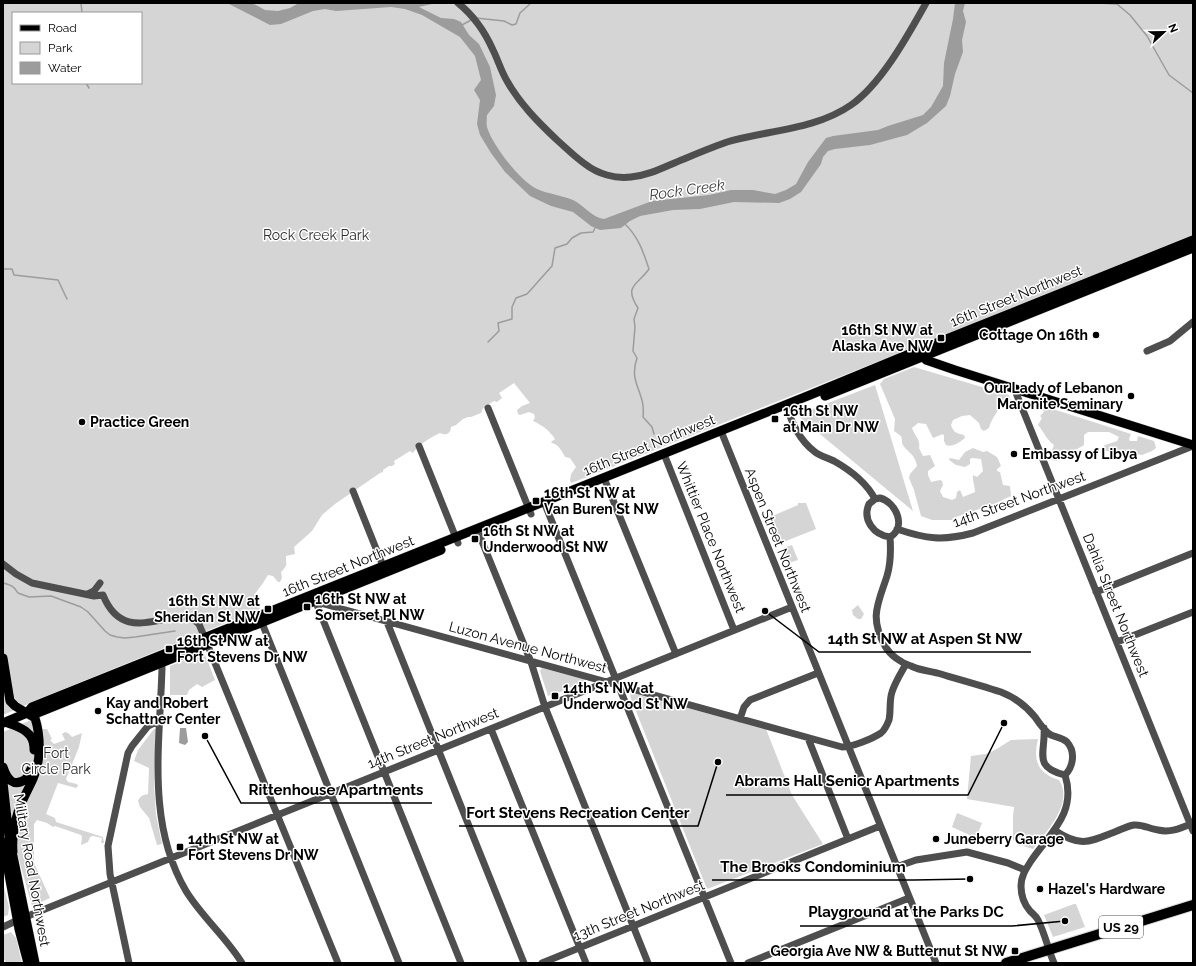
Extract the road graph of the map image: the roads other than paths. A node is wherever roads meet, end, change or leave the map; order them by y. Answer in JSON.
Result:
{"nodes":[{"id":1,"x":458,"y":3,"type":"edge"},
{"id":2,"x":926,"y":3,"type":"edge"},
{"id":3,"x":1193,"y":240,"type":"edge"},
{"id":4,"x":1193,"y":248,"type":"edge"},
{"id":5,"x":1193,"y":322,"type":"edge"},
{"id":6,"x":1147,"y":351,"type":"dead end"},
{"id":7,"x":921,"y":354,"type":"junction"},
{"id":8,"x":1014,"y":388,"type":"junction"},
{"id":9,"x":488,"y":408,"type":"dead end"},
{"id":10,"x":787,"y":408,"type":"junction"},
{"id":11,"x":722,"y":434,"type":"junction"},
{"id":12,"x":1193,"y":445,"type":"edge"},
{"id":13,"x":419,"y":446,"type":"dead end"},
{"id":14,"x":665,"y":457,"type":"junction"},
{"id":15,"x":606,"y":481,"type":"junction"},
{"id":16,"x":353,"y":491,"type":"dead end"},
{"id":17,"x":875,"y":498,"type":"junction"},
{"id":18,"x":1058,"y":499,"type":"junction"},
{"id":19,"x":545,"y":505,"type":"junction"},
{"id":20,"x":530,"y":511,"type":"junction"},
{"id":21,"x":897,"y":530,"type":"junction"},
{"id":22,"x":479,"y":532,"type":"junction"},
{"id":23,"x":890,"y":537,"type":"junction"},
{"id":24,"x":457,"y":540,"type":"junction"},
{"id":25,"x":1193,"y":553,"type":"edge"},
{"id":26,"x":3,"y":564,"type":"edge"},
{"id":27,"x":385,"y":570,"type":"junction"},
{"id":28,"x":100,"y":583,"type":"dead end"},
{"id":29,"x":1096,"y":592,"type":"junction"},
{"id":30,"x":88,"y":594,"type":"junction"},
{"id":31,"x":318,"y":597,"type":"junction"},
{"id":32,"x":792,"y":607,"type":"junction"},
{"id":33,"x":1193,"y":612,"type":"edge"},
{"id":34,"x":261,"y":619,"type":"junction"},
{"id":35,"x":387,"y":622,"type":"junction"},
{"id":36,"x":734,"y":630,"type":"junction"},
{"id":37,"x":207,"y":641,"type":"junction"},
{"id":38,"x":1117,"y":642,"type":"junction"},
{"id":39,"x":676,"y":654,"type":"junction"},
{"id":40,"x":3,"y":658,"type":"edge"},
{"id":41,"x":160,"y":660,"type":"junction"},
{"id":42,"x":531,"y":662,"type":"junction"},
{"id":43,"x":906,"y":664,"type":"junction"},
{"id":44,"x":818,"y":672,"type":"junction"},
{"id":45,"x":617,"y":681,"type":"junction"},
{"id":46,"x":608,"y":682,"type":"junction"},
{"id":47,"x":544,"y":707,"type":"junction"},
{"id":48,"x":27,"y":713,"type":"junction"},
{"id":49,"x":740,"y":719,"type":"junction"},
{"id":50,"x":160,"y":720,"type":"junction"},
{"id":51,"x":4,"y":722,"type":"edge"},
{"id":52,"x":491,"y":728,"type":"junction"},
{"id":53,"x":1044,"y":728,"type":"junction"},
{"id":54,"x":1053,"y":735,"type":"junction"},
{"id":55,"x":808,"y":738,"type":"junction"},
{"id":56,"x":1044,"y":740,"type":"junction"},
{"id":57,"x":848,"y":747,"type":"junction"},
{"id":58,"x":438,"y":750,"type":"junction"},
{"id":59,"x":3,"y":767,"type":"edge"},
{"id":60,"x":384,"y":772,"type":"junction"},
{"id":61,"x":1065,"y":776,"type":"junction"},
{"id":62,"x":3,"y":782,"type":"edge"},
{"id":63,"x":331,"y":793,"type":"junction"},
{"id":64,"x":277,"y":815,"type":"junction"},
{"id":65,"x":880,"y":826,"type":"junction"},
{"id":66,"x":1192,"y":826,"type":"edge"},
{"id":67,"x":1054,"y":830,"type":"junction"},
{"id":68,"x":848,"y":839,"type":"junction"},
{"id":69,"x":3,"y":842,"type":"edge"},
{"id":70,"x":13,"y":852,"type":"junction"},
{"id":71,"x":171,"y":858,"type":"junction"},
{"id":72,"x":3,"y":860,"type":"edge"},
{"id":73,"x":896,"y":867,"type":"junction"},
{"id":74,"x":1025,"y":870,"type":"junction"},
{"id":75,"x":112,"y":881,"type":"junction"},
{"id":76,"x":11,"y":888,"type":"junction"},
{"id":77,"x":704,"y":897,"type":"junction"},
{"id":78,"x":909,"y":898,"type":"junction"},
{"id":79,"x":1193,"y":905,"type":"edge"},
{"id":80,"x":22,"y":918,"type":"junction"},
{"id":81,"x":3,"y":922,"type":"edge"},
{"id":82,"x":633,"y":926,"type":"junction"},
{"id":83,"x":3,"y":927,"type":"edge"},
{"id":84,"x":580,"y":948,"type":"junction"},
{"id":85,"x":1049,"y":950,"type":"junction"},
{"id":86,"x":28,"y":963,"type":"edge"},
{"id":87,"x":35,"y":963,"type":"edge"},
{"id":88,"x":129,"y":963,"type":"edge"},
{"id":89,"x":242,"y":963,"type":"edge"},
{"id":90,"x":338,"y":963,"type":"edge"},
{"id":91,"x":399,"y":963,"type":"edge"},
{"id":92,"x":461,"y":963,"type":"edge"},
{"id":93,"x":524,"y":963,"type":"edge"},
{"id":94,"x":542,"y":963,"type":"edge"},
{"id":95,"x":586,"y":963,"type":"edge"},
{"id":96,"x":648,"y":963,"type":"edge"},
{"id":97,"x":731,"y":963,"type":"edge"},
{"id":98,"x":748,"y":963,"type":"edge"},
{"id":99,"x":936,"y":963,"type":"edge"},
{"id":100,"x":1006,"y":963,"type":"edge"},
{"id":101,"x":1054,"y":963,"type":"edge"}],
"edges":[{"from":1,"to":2,"type":"street"},
{"from":3,"to":7,"type":"main road","name":"16th Street Northwest"},
{"from":4,"to":7,"type":"main road","name":"16th Street Northwest"},
{"from":5,"to":6,"type":"street"},
{"from":7,"to":8,"type":"main road"},
{"from":7,"to":10,"type":"main road","name":"16th Street Northwest"},
{"from":8,"to":12,"type":"main road"},
{"from":8,"to":18,"type":"street","name":"Dahlia Street Northwest"},
{"from":9,"to":20,"type":"street"},
{"from":10,"to":11,"type":"main road","name":"16th Street Northwest"},
{"from":10,"to":17,"type":"street"},
{"from":11,"to":14,"type":"main road","name":"16th Street Northwest"},
{"from":11,"to":32,"type":"street","name":"Aspen Street Northwest"},
{"from":12,"to":18,"type":"street","name":"14th Street Northwest"},
{"from":13,"to":24,"type":"street"},
{"from":14,"to":15,"type":"main road","name":"16th Street Northwest"},
{"from":14,"to":36,"type":"street","name":"Whittier Place Northwest"},
{"from":15,"to":19,"type":"main road","name":"16th Street Northwest"},
{"from":15,"to":39,"type":"street"},
{"from":16,"to":27,"type":"street"},
{"from":17,"to":21,"type":"street"},
{"from":17,"to":23,"type":"street"},
{"from":18,"to":21,"type":"street","name":"14th Street Northwest"},
{"from":18,"to":29,"type":"street","name":"Dahlia Street Northwest"},
{"from":19,"to":20,"type":"main road","name":"16th Street Northwest"},
{"from":19,"to":45,"type":"street"},
{"from":20,"to":22,"type":"main road","name":"16th Street Northwest"},
{"from":21,"to":23,"type":"street"},
{"from":22,"to":24,"type":"main road","name":"16th Street Northwest"},
{"from":22,"to":42,"type":"street"},
{"from":23,"to":43,"type":"street"},
{"from":24,"to":27,"type":"main road","name":"16th Street Northwest"},
{"from":25,"to":29,"type":"street"},
{"from":26,"to":30,"type":"street"},
{"from":27,"to":31,"type":"main road","name":"16th Street Northwest"},
{"from":28,"to":30,"type":"street"},
{"from":29,"to":38,"type":"street","name":"Dahlia Street Northwest"},
{"from":30,"to":37,"type":"street"},
{"from":31,"to":34,"type":"main road","name":"16th Street Northwest"},
{"from":31,"to":35,"type":"street","name":"Luzon Avenue Northwest"},
{"from":31,"to":60,"type":"street"},
{"from":32,"to":36,"type":"street"},
{"from":32,"to":44,"type":"street","name":"Aspen Street Northwest"},
{"from":33,"to":38,"type":"street"},
{"from":34,"to":37,"type":"main road","name":"16th Street Northwest"},
{"from":34,"to":63,"type":"street"},
{"from":35,"to":42,"type":"street","name":"Luzon Avenue Northwest"},
{"from":35,"to":58,"type":"street"},
{"from":36,"to":39,"type":"street"},
{"from":37,"to":41,"type":"main road","name":"16th Street Northwest"},
{"from":37,"to":64,"type":"street"},
{"from":38,"to":66,"type":"street","name":"Dahlia Street Northwest"},
{"from":39,"to":45,"type":"street"},
{"from":40,"to":48,"type":"main road"},
{"from":41,"to":48,"type":"main road","name":"16th Street Northwest"},
{"from":41,"to":50,"type":"street"},
{"from":42,"to":46,"type":"street","name":"Luzon Avenue Northwest"},
{"from":42,"to":47,"type":"street"},
{"from":43,"to":53,"type":"street"},
{"from":43,"to":57,"type":"street"},
{"from":44,"to":49,"type":"street"},
{"from":44,"to":57,"type":"street","name":"Aspen Street Northwest"},
{"from":45,"to":46,"type":"street","name":"Luzon Avenue Northwest"},
{"from":45,"to":49,"type":"street","name":"Luzon Avenue Northwest"},
{"from":45,"to":77,"type":"street"},
{"from":46,"to":47,"type":"street","name":"14th Street Northwest"},
{"from":47,"to":52,"type":"street","name":"14th Street Northwest"},
{"from":47,"to":82,"type":"street"},
{"from":48,"to":51,"type":"main road","name":"16th Street Northwest"},
{"from":48,"to":70,"type":"main road"},
{"from":49,"to":55,"type":"street","name":"Luzon Avenue Northwest"},
{"from":50,"to":71,"type":"street"},
{"from":50,"to":75,"type":"street"},
{"from":51,"to":59,"type":"main road"},
{"from":52,"to":58,"type":"street","name":"14th Street Northwest"},
{"from":52,"to":84,"type":"street"},
{"from":53,"to":54,"type":"street"},
{"from":53,"to":56,"type":"street"},
{"from":54,"to":56,"type":"street"},
{"from":54,"to":61,"type":"street"},
{"from":55,"to":57,"type":"street","name":"Luzon Avenue Northwest"},
{"from":55,"to":68,"type":"street"},
{"from":56,"to":61,"type":"street"},
{"from":57,"to":65,"type":"street","name":"Aspen Street Northwest"},
{"from":58,"to":60,"type":"street","name":"14th Street Northwest"},
{"from":58,"to":93,"type":"street"},
{"from":60,"to":63,"type":"street","name":"14th Street Northwest"},
{"from":60,"to":92,"type":"street"},
{"from":61,"to":67,"type":"street"},
{"from":62,"to":70,"type":"main road","name":"Military Road Northwest"},
{"from":63,"to":64,"type":"street","name":"14th Street Northwest"},
{"from":63,"to":91,"type":"street"},
{"from":64,"to":71,"type":"street","name":"14th Street Northwest"},
{"from":64,"to":90,"type":"street"},
{"from":65,"to":68,"type":"street","name":"13th Street Northwest"},
{"from":65,"to":73,"type":"street","name":"Aspen Street Northwest"},
{"from":66,"to":67,"type":"street"},
{"from":67,"to":74,"type":"street"},
{"from":68,"to":77,"type":"street","name":"13th Street Northwest"},
{"from":69,"to":76,"type":"main road","name":"Military Road Northwest"},
{"from":70,"to":80,"type":"main road","name":"Military Road Northwest"},
{"from":71,"to":75,"type":"street","name":"14th Street Northwest"},
{"from":71,"to":89,"type":"street"},
{"from":72,"to":76,"type":"main road"},
{"from":73,"to":74,"type":"street"},
{"from":73,"to":78,"type":"street","name":"Aspen Street Northwest"},
{"from":74,"to":85,"type":"street"},
{"from":75,"to":80,"type":"street","name":"14th Street Northwest"},
{"from":75,"to":88,"type":"street"},
{"from":76,"to":80,"type":"main road","name":"Military Road Northwest"},
{"from":77,"to":82,"type":"street","name":"13th Street Northwest"},
{"from":77,"to":97,"type":"street"},
{"from":78,"to":98,"type":"street"},
{"from":78,"to":99,"type":"street","name":"Aspen Street Northwest"},
{"from":79,"to":85,"type":"highway","number":"US 29"},
{"from":80,"to":81,"type":"street","name":"14th Street Northwest"},
{"from":80,"to":83,"type":"street","name":"14th Street Northwest"},
{"from":80,"to":86,"type":"main road","name":"Military Road Northwest"},
{"from":80,"to":87,"type":"main road","name":"Military Road Northwest"},
{"from":82,"to":84,"type":"street","name":"13th Street Northwest"},
{"from":82,"to":96,"type":"street"},
{"from":84,"to":94,"type":"street","name":"13th Street Northwest"},
{"from":84,"to":95,"type":"street"},
{"from":85,"to":100,"type":"highway","number":"US 29"},
{"from":85,"to":101,"type":"street"}]}
